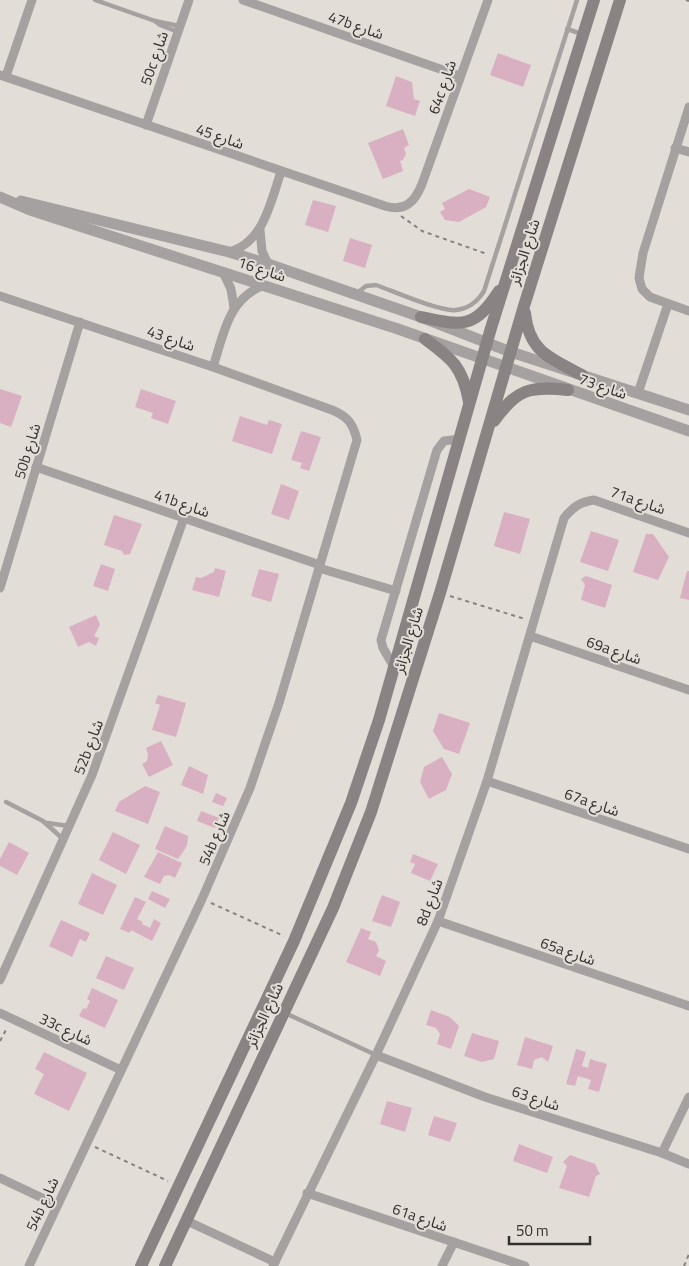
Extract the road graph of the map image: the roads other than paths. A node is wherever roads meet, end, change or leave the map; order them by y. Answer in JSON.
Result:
{"nodes":[{"id":1,"x":32,"y":0,"type":"edge"},
{"id":2,"x":95,"y":0,"type":"edge"},
{"id":3,"x":189,"y":0,"type":"edge"},
{"id":4,"x":243,"y":0,"type":"edge"},
{"id":5,"x":488,"y":0,"type":"edge"},
{"id":6,"x":577,"y":0,"type":"edge"},
{"id":7,"x":594,"y":0,"type":"edge"},
{"id":8,"x":620,"y":0,"type":"edge"},
{"id":9,"x":179,"y":29,"type":"junction"},
{"id":10,"x":567,"y":29,"type":"junction"},
{"id":11,"x":583,"y":34,"type":"junction"},
{"id":12,"x":3,"y":76,"type":"edge"},
{"id":13,"x":460,"y":76,"type":"junction"},
{"id":14,"x":689,"y":107,"type":"edge"},
{"id":15,"x":146,"y":125,"type":"junction"},
{"id":16,"x":675,"y":148,"type":"junction"},
{"id":17,"x":689,"y":152,"type":"edge"},
{"id":18,"x":281,"y":172,"type":"junction"},
{"id":19,"x":4,"y":198,"type":"edge"},
{"id":20,"x":394,"y":209,"type":"joint"},
{"id":21,"x":260,"y":230,"type":"junction"},
{"id":22,"x":229,"y":252,"type":"junction"},
{"id":23,"x":268,"y":264,"type":"junction"},
{"id":24,"x":223,"y":272,"type":"junction"},
{"id":25,"x":507,"y":278,"type":"junction"},
{"id":26,"x":264,"y":285,"type":"junction"},
{"id":27,"x":356,"y":294,"type":"junction"},
{"id":28,"x":0,"y":296,"type":"edge"},
{"id":29,"x":668,"y":304,"type":"junction"},
{"id":30,"x":524,"y":306,"type":"junction"},
{"id":31,"x":234,"y":308,"type":"junction"},
{"id":32,"x":689,"y":311,"type":"edge"},
{"id":33,"x":421,"y":317,"type":"junction"},
{"id":34,"x":80,"y":322,"type":"junction"},
{"id":35,"x":425,"y":339,"type":"junction"},
{"id":36,"x":487,"y":344,"type":"junction"},
{"id":37,"x":511,"y":352,"type":"junction"},
{"id":38,"x":482,"y":359,"type":"junction"},
{"id":39,"x":212,"y":367,"type":"junction"},
{"id":40,"x":507,"y":369,"type":"junction"},
{"id":41,"x":582,"y":375,"type":"junction"},
{"id":42,"x":568,"y":390,"type":"junction"},
{"id":43,"x":638,"y":393,"type":"junction"},
{"id":44,"x":470,"y":407,"type":"junction"},
{"id":45,"x":332,"y":410,"type":"joint"},
{"id":46,"x":689,"y":410,"type":"edge"},
{"id":47,"x":488,"y":429,"type":"junction"},
{"id":48,"x":689,"y":432,"type":"edge"},
{"id":49,"x":460,"y":439,"type":"junction"},
{"id":50,"x":36,"y":467,"type":"junction"},
{"id":51,"x":184,"y":518,"type":"junction"},
{"id":52,"x":560,"y":529,"type":"joint"},
{"id":53,"x":689,"y":533,"type":"edge"},
{"id":54,"x":319,"y":566,"type":"junction"},
{"id":55,"x":0,"y":588,"type":"edge"},
{"id":56,"x":396,"y":591,"type":"junction"},
{"id":57,"x":530,"y":636,"type":"junction"},
{"id":58,"x":394,"y":666,"type":"junction"},
{"id":59,"x":689,"y":690,"type":"edge"},
{"id":60,"x":487,"y":781,"type":"junction"},
{"id":61,"x":6,"y":802,"type":"dead end"},
{"id":62,"x":43,"y":821,"type":"junction"},
{"id":63,"x":71,"y":826,"type":"junction"},
{"id":64,"x":64,"y":841,"type":"junction"},
{"id":65,"x":689,"y":849,"type":"edge"},
{"id":66,"x":438,"y":921,"type":"junction"},
{"id":67,"x":0,"y":980,"type":"edge"},
{"id":68,"x":689,"y":1006,"type":"edge"},
{"id":69,"x":284,"y":1012,"type":"junction"},
{"id":70,"x":0,"y":1013,"type":"edge"},
{"id":71,"x":376,"y":1055,"type":"junction"},
{"id":72,"x":121,"y":1070,"type":"junction"},
{"id":73,"x":689,"y":1097,"type":"edge"},
{"id":74,"x":662,"y":1153,"type":"junction"},
{"id":75,"x":689,"y":1164,"type":"edge"},
{"id":76,"x":0,"y":1178,"type":"edge"},
{"id":77,"x":307,"y":1193,"type":"junction"},
{"id":78,"x":57,"y":1205,"type":"junction"},
{"id":79,"x":186,"y":1221,"type":"junction"},
{"id":80,"x":454,"y":1242,"type":"junction"},
{"id":81,"x":274,"y":1264,"type":"edge"},
{"id":82,"x":29,"y":1266,"type":"edge"},
{"id":83,"x":141,"y":1266,"type":"edge"},
{"id":84,"x":165,"y":1266,"type":"edge"},
{"id":85,"x":442,"y":1266,"type":"edge"},
{"id":86,"x":525,"y":1266,"type":"edge"}],
"edges":[{"from":1,"to":12,"type":"street"},
{"from":2,"to":9,"type":"lane"},
{"from":3,"to":9,"type":"street","name":"50c شارع"},
{"from":4,"to":13,"type":"street","name":"47b شارع"},
{"from":5,"to":13,"type":"street","name":"64c شارع"},
{"from":6,"to":10,"type":"lane"},
{"from":7,"to":11,"type":"main road","name":"شارع الجزائر"},
{"from":8,"to":30,"type":"main road","name":"شارع الجزائر"},
{"from":9,"to":15,"type":"street","name":"50c شارع"},
{"from":10,"to":11,"type":"lane"},
{"from":10,"to":27,"type":"lane"},
{"from":11,"to":25,"type":"main road","name":"شارع الجزائر"},
{"from":12,"to":15,"type":"street","name":"شارع 45"},
{"from":13,"to":20,"type":"street","name":"64c شارع"},
{"from":14,"to":16,"type":"street"},
{"from":15,"to":18,"type":"street","name":"شارع 45"},
{"from":16,"to":17,"type":"street"},
{"from":16,"to":29,"type":"street"},
{"from":18,"to":20,"type":"street","name":"شارع 45"},
{"from":18,"to":21,"type":"street"},
{"from":19,"to":22,"type":"street","name":"شارع 16"},
{"from":19,"to":24,"type":"street","name":"شارع 16"},
{"from":21,"to":22,"type":"street"},
{"from":21,"to":23,"type":"street"},
{"from":22,"to":23,"type":"street","name":"شارع 16"},
{"from":23,"to":27,"type":"street","name":"شارع 16"},
{"from":24,"to":26,"type":"street","name":"شارع 16"},
{"from":24,"to":31,"type":"street"},
{"from":25,"to":33,"type":"main road"},
{"from":25,"to":36,"type":"main road","name":"شارع الجزائر"},
{"from":26,"to":31,"type":"street"},
{"from":26,"to":35,"type":"street","name":"شارع 16"},
{"from":27,"to":33,"type":"street","name":"شارع 16"},
{"from":28,"to":34,"type":"street","name":"شارع 43"},
{"from":29,"to":32,"type":"street"},
{"from":29,"to":43,"type":"street"},
{"from":30,"to":37,"type":"main road","name":"شارع الجزائر"},
{"from":30,"to":41,"type":"main road"},
{"from":31,"to":39,"type":"street"},
{"from":33,"to":36,"type":"street","name":"شارع 16"},
{"from":34,"to":39,"type":"street","name":"شارع 43"},
{"from":34,"to":50,"type":"street","name":"50b شارع"},
{"from":35,"to":38,"type":"street","name":"شارع 16"},
{"from":35,"to":44,"type":"main road"},
{"from":36,"to":37,"type":"street","name":"شارع 16"},
{"from":36,"to":38,"type":"main road","name":"شارع الجزائر"},
{"from":37,"to":40,"type":"main road","name":"شارع الجزائر"},
{"from":37,"to":41,"type":"street","name":"شارع 73"},
{"from":38,"to":40,"type":"street","name":"شارع 16"},
{"from":38,"to":44,"type":"main road","name":"شارع الجزائر"},
{"from":39,"to":45,"type":"street","name":"شارع 43"},
{"from":40,"to":42,"type":"street","name":"شارع 73"},
{"from":40,"to":47,"type":"main road","name":"شارع الجزائر"},
{"from":41,"to":43,"type":"street","name":"شارع 73"},
{"from":42,"to":47,"type":"main road"},
{"from":42,"to":48,"type":"street","name":"شارع 73"},
{"from":43,"to":46,"type":"street","name":"شارع 73"},
{"from":44,"to":49,"type":"main road","name":"شارع الجزائر"},
{"from":45,"to":54,"type":"street","name":"54b شارع"},
{"from":47,"to":69,"type":"main road","name":"شارع الجزائر"},
{"from":49,"to":56,"type":"street"},
{"from":49,"to":58,"type":"main road","name":"شارع الجزائر"},
{"from":50,"to":51,"type":"street","name":"41b شارع"},
{"from":50,"to":55,"type":"street","name":"50b شارع"},
{"from":51,"to":54,"type":"street","name":"41b شارع"},
{"from":51,"to":63,"type":"street","name":"52b شارع"},
{"from":52,"to":53,"type":"street","name":"71a شارع"},
{"from":52,"to":57,"type":"street","name":"8d شارع"},
{"from":54,"to":56,"type":"street","name":"41b شارع"},
{"from":54,"to":72,"type":"street","name":"54b شارع"},
{"from":56,"to":58,"type":"street"},
{"from":57,"to":59,"type":"street","name":"69a شارع"},
{"from":57,"to":60,"type":"street","name":"8d شارع"},
{"from":58,"to":83,"type":"main road","name":"شارع الجزائر"},
{"from":60,"to":65,"type":"street","name":"67a شارع"},
{"from":60,"to":66,"type":"street","name":"8d شارع"},
{"from":61,"to":62,"type":"lane"},
{"from":62,"to":63,"type":"lane"},
{"from":62,"to":64,"type":"lane"},
{"from":63,"to":64,"type":"street","name":"52b شارع"},
{"from":64,"to":67,"type":"street","name":"52b شارع"},
{"from":66,"to":68,"type":"street","name":"65a شارع"},
{"from":66,"to":71,"type":"street","name":"8d شارع"},
{"from":69,"to":71,"type":"lane"},
{"from":69,"to":79,"type":"main road","name":"شارع الجزائر"},
{"from":70,"to":72,"type":"street","name":"33c شارع"},
{"from":71,"to":74,"type":"street","name":"شارع 63"},
{"from":71,"to":77,"type":"street","name":"8d شارع"},
{"from":72,"to":78,"type":"street","name":"54b شارع"},
{"from":73,"to":74,"type":"street"},
{"from":74,"to":75,"type":"street","name":"شارع 63"},
{"from":76,"to":78,"type":"street"},
{"from":77,"to":80,"type":"street","name":"61a شارع"},
{"from":77,"to":81,"type":"street","name":"8d شارع"},
{"from":78,"to":82,"type":"street","name":"54b شارع"},
{"from":79,"to":81,"type":"street"},
{"from":79,"to":84,"type":"main road","name":"شارع الجزائر"},
{"from":80,"to":85,"type":"street"},
{"from":80,"to":86,"type":"street","name":"61a شارع"}]}
